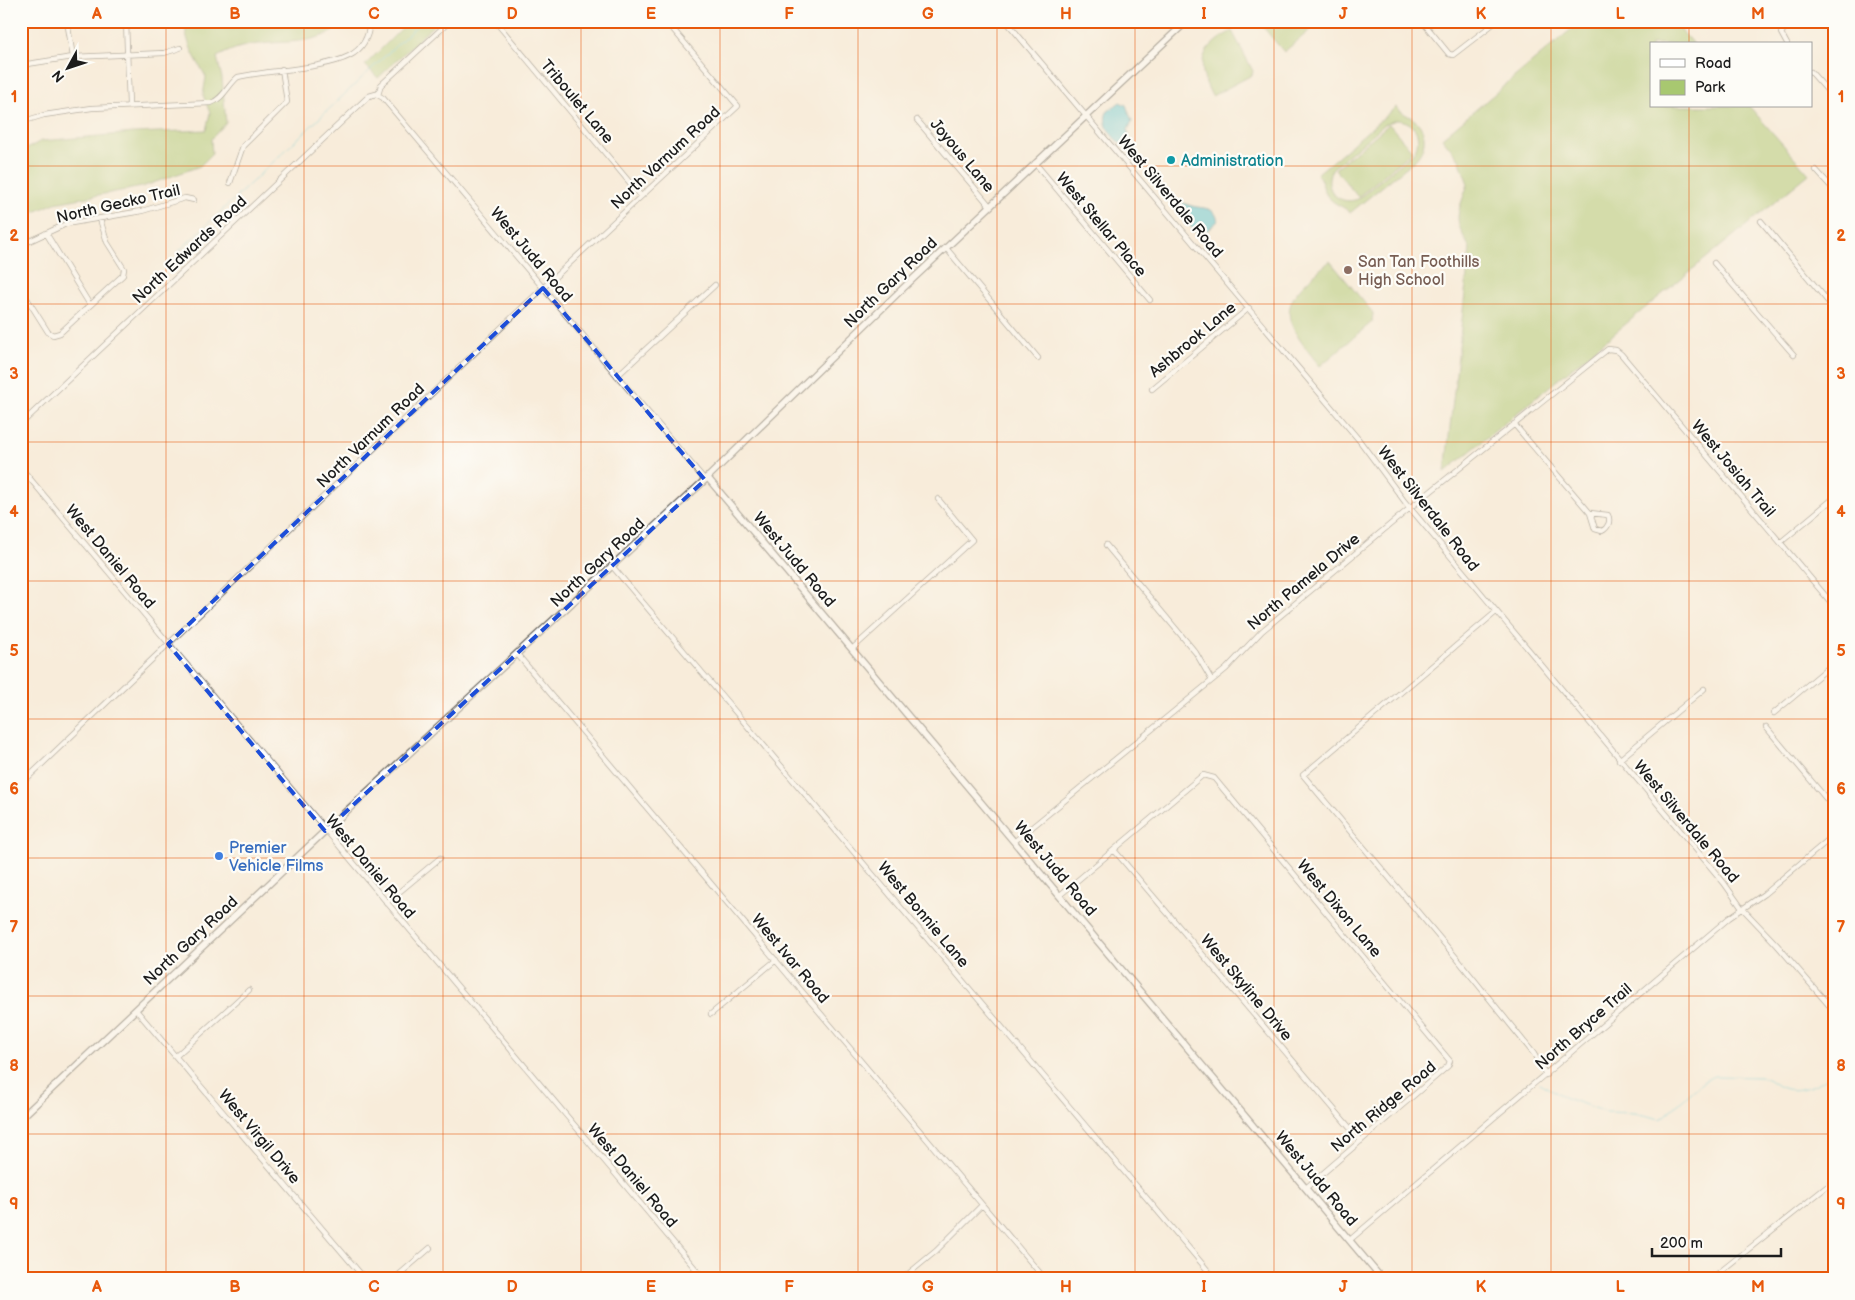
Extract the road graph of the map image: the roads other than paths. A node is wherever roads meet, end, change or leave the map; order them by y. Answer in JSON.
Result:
{"nodes":[{"id":1,"x":66,"y":21,"type":"edge"},
{"id":2,"x":126,"y":21,"type":"edge"},
{"id":3,"x":370,"y":21,"type":"edge"},
{"id":4,"x":450,"y":21,"type":"edge"},
{"id":5,"x":495,"y":21,"type":"edge"},
{"id":6,"x":666,"y":21,"type":"edge"},
{"id":7,"x":1006,"y":21,"type":"edge"},
{"id":8,"x":1187,"y":21,"type":"edge"},
{"id":9,"x":1422,"y":21,"type":"edge"},
{"id":10,"x":1496,"y":21,"type":"edge"},
{"id":11,"x":1791,"y":21,"type":"edge"},
{"id":12,"x":1786,"y":42,"type":"edge"},
{"id":13,"x":180,"y":48,"type":"dead end"},
{"id":14,"x":129,"y":53,"type":"junction"},
{"id":15,"x":21,"y":56,"type":"edge"},
{"id":16,"x":73,"y":57,"type":"junction"},
{"id":17,"x":22,"y":65,"type":"edge"},
{"id":18,"x":282,"y":70,"type":"junction"},
{"id":19,"x":1812,"y":73,"type":"edge"},
{"id":20,"x":377,"y":94,"type":"junction"},
{"id":21,"x":1834,"y":98,"type":"edge"},
{"id":22,"x":129,"y":105,"type":"junction"},
{"id":23,"x":1086,"y":116,"type":"junction"},
{"id":24,"x":917,"y":120,"type":"dead end"},
{"id":25,"x":21,"y":122,"type":"edge"},
{"id":26,"x":1035,"y":163,"type":"junction"},
{"id":27,"x":1816,"y":170,"type":"dead end"},
{"id":28,"x":230,"y":183,"type":"dead end"},
{"id":29,"x":1834,"y":190,"type":"edge"},
{"id":30,"x":641,"y":196,"type":"junction"},
{"id":31,"x":194,"y":200,"type":"dead end"},
{"id":32,"x":990,"y":206,"type":"junction"},
{"id":33,"x":100,"y":219,"type":"junction"},
{"id":34,"x":1761,"y":221,"type":"dead end"},
{"id":35,"x":46,"y":233,"type":"junction"},
{"id":36,"x":21,"y":245,"type":"edge"},
{"id":37,"x":946,"y":248,"type":"junction"},
{"id":38,"x":1714,"y":263,"type":"dead end"},
{"id":39,"x":715,"y":285,"type":"dead end"},
{"id":40,"x":543,"y":288,"type":"junction"},
{"id":41,"x":21,"y":289,"type":"edge"},
{"id":42,"x":1150,"y":300,"type":"dead end"},
{"id":43,"x":90,"y":305,"type":"junction"},
{"id":44,"x":1831,"y":305,"type":"dead end"},
{"id":45,"x":1249,"y":308,"type":"junction"},
{"id":46,"x":1613,"y":349,"type":"joint"},
{"id":47,"x":1794,"y":355,"type":"dead end"},
{"id":48,"x":1038,"y":358,"type":"dead end"},
{"id":49,"x":617,"y":376,"type":"junction"},
{"id":50,"x":1152,"y":388,"type":"dead end"},
{"id":51,"x":21,"y":424,"type":"edge"},
{"id":52,"x":1514,"y":424,"type":"junction"},
{"id":53,"x":21,"y":468,"type":"edge"},
{"id":54,"x":706,"y":478,"type":"junction"},
{"id":55,"x":1834,"y":498,"type":"edge"},
{"id":56,"x":938,"y":499,"type":"dead end"},
{"id":57,"x":1410,"y":508,"type":"junction"},
{"id":58,"x":1590,"y":513,"type":"junction"},
{"id":59,"x":1781,"y":542,"type":"junction"},
{"id":60,"x":1106,"y":545,"type":"dead end"},
{"id":61,"x":612,"y":566,"type":"junction"},
{"id":62,"x":1834,"y":606,"type":"edge"},
{"id":63,"x":1496,"y":612,"type":"junction"},
{"id":64,"x":168,"y":644,"type":"junction"},
{"id":65,"x":852,"y":649,"type":"junction"},
{"id":66,"x":517,"y":654,"type":"junction"},
{"id":67,"x":1834,"y":663,"type":"edge"},
{"id":68,"x":1211,"y":679,"type":"junction"},
{"id":69,"x":1704,"y":689,"type":"dead end"},
{"id":70,"x":1774,"y":713,"type":"dead end"},
{"id":71,"x":1766,"y":727,"type":"dead end"},
{"id":72,"x":1619,"y":760,"type":"junction"},
{"id":73,"x":21,"y":784,"type":"edge"},
{"id":74,"x":1834,"y":808,"type":"edge"},
{"id":75,"x":325,"y":831,"type":"junction"},
{"id":76,"x":1834,"y":835,"type":"edge"},
{"id":77,"x":1015,"y":842,"type":"junction"},
{"id":78,"x":1114,"y":850,"type":"junction"},
{"id":79,"x":440,"y":858,"type":"dead end"},
{"id":80,"x":1060,"y":894,"type":"junction"},
{"id":81,"x":386,"y":902,"type":"junction"},
{"id":82,"x":1743,"y":909,"type":"junction"},
{"id":83,"x":776,"y":960,"type":"junction"},
{"id":84,"x":249,"y":990,"type":"dead end"},
{"id":85,"x":136,"y":1010,"type":"junction"},
{"id":86,"x":1834,"y":1011,"type":"edge"},
{"id":87,"x":711,"y":1014,"type":"dead end"},
{"id":88,"x":176,"y":1056,"type":"junction"},
{"id":89,"x":1450,"y":1061,"type":"joint"},
{"id":90,"x":1546,"y":1075,"type":"junction"},
{"id":91,"x":21,"y":1118,"type":"edge"},
{"id":92,"x":1361,"y":1141,"type":"junction"},
{"id":93,"x":1834,"y":1181,"type":"edge"},
{"id":94,"x":1307,"y":1187,"type":"junction"},
{"id":95,"x":982,"y":1204,"type":"junction"},
{"id":96,"x":1350,"y":1239,"type":"junction"},
{"id":97,"x":430,"y":1248,"type":"dead end"},
{"id":98,"x":21,"y":1274,"type":"edge"},
{"id":99,"x":25,"y":1279,"type":"edge"},
{"id":100,"x":365,"y":1279,"type":"edge"},
{"id":101,"x":394,"y":1279,"type":"edge"},
{"id":102,"x":704,"y":1279,"type":"edge"},
{"id":103,"x":902,"y":1279,"type":"edge"},
{"id":104,"x":1045,"y":1279,"type":"edge"},
{"id":105,"x":1215,"y":1279,"type":"edge"},
{"id":106,"x":1382,"y":1279,"type":"edge"},
{"id":107,"x":1711,"y":1279,"type":"edge"}],
"edges":[{"from":1,"to":16,"type":"street"},
{"from":2,"to":14,"type":"street"},
{"from":3,"to":18,"type":"street"},
{"from":4,"to":20,"type":"street","name":"North Edwards Road"},
{"from":5,"to":30,"type":"street","name":"Triboulet Lane"},
{"from":6,"to":30,"type":"street","name":"North Varnum Road"},
{"from":7,"to":23,"type":"street","name":"West Silverdale Road"},
{"from":8,"to":23,"type":"street","name":"North Gary Road"},
{"from":9,"to":10,"type":"street"},
{"from":11,"to":12,"type":"street"},
{"from":13,"to":14,"type":"street"},
{"from":14,"to":16,"type":"street"},
{"from":14,"to":22,"type":"street"},
{"from":15,"to":17,"type":"street"},
{"from":16,"to":17,"type":"street"},
{"from":18,"to":22,"type":"street"},
{"from":18,"to":28,"type":"street"},
{"from":19,"to":21,"type":"street"},
{"from":20,"to":40,"type":"street","name":"West Judd Road"},
{"from":20,"to":51,"type":"street","name":"North Edwards Road"},
{"from":22,"to":25,"type":"street"},
{"from":23,"to":26,"type":"street","name":"North Gary Road"},
{"from":23,"to":45,"type":"street","name":"West Silverdale Road"},
{"from":24,"to":32,"type":"street","name":"Joyous Lane"},
{"from":26,"to":32,"type":"street","name":"North Gary Road"},
{"from":26,"to":42,"type":"street","name":"West Stellar Place"},
{"from":27,"to":29,"type":"street"},
{"from":30,"to":40,"type":"street","name":"North Varnum Road"},
{"from":31,"to":33,"type":"street","name":"North Gecko Trail"},
{"from":32,"to":37,"type":"street","name":"North Gary Road"},
{"from":33,"to":35,"type":"street","name":"North Gecko Trail"},
{"from":33,"to":43,"type":"street"},
{"from":34,"to":44,"type":"street"},
{"from":35,"to":36,"type":"street","name":"North Gecko Trail"},
{"from":35,"to":43,"type":"street"},
{"from":37,"to":48,"type":"street"},
{"from":37,"to":54,"type":"street","name":"North Gary Road"},
{"from":38,"to":47,"type":"street"},
{"from":39,"to":49,"type":"street"},
{"from":40,"to":49,"type":"street","name":"West Judd Road"},
{"from":40,"to":64,"type":"street","name":"North Varnum Road"},
{"from":41,"to":43,"type":"street"},
{"from":45,"to":50,"type":"street","name":"Ashbrook Lane"},
{"from":45,"to":57,"type":"street","name":"West Silverdale Road"},
{"from":46,"to":52,"type":"street","name":"North Pamela Drive"},
{"from":46,"to":59,"type":"street","name":"West Josiah Trail"},
{"from":49,"to":54,"type":"street","name":"West Judd Road"},
{"from":52,"to":57,"type":"street","name":"North Pamela Drive"},
{"from":52,"to":58,"type":"street"},
{"from":53,"to":64,"type":"street","name":"West Daniel Road"},
{"from":54,"to":61,"type":"street","name":"North Gary Road"},
{"from":54,"to":65,"type":"street","name":"West Judd Road"},
{"from":55,"to":59,"type":"street"},
{"from":56,"to":65,"type":"street"},
{"from":57,"to":63,"type":"street","name":"West Silverdale Road"},
{"from":57,"to":68,"type":"street","name":"North Pamela Drive"},
{"from":58,"to":58,"type":"street"},
{"from":59,"to":62,"type":"street","name":"West Josiah Trail"},
{"from":60,"to":68,"type":"street"},
{"from":61,"to":66,"type":"street","name":"North Gary Road"},
{"from":61,"to":105,"type":"street","name":"West Bonnie Lane"},
{"from":63,"to":72,"type":"street","name":"West Silverdale Road"},
{"from":63,"to":90,"type":"street"},
{"from":64,"to":73,"type":"street","name":"North Varnum Road"},
{"from":64,"to":75,"type":"street","name":"West Daniel Road"},
{"from":65,"to":77,"type":"street","name":"West Judd Road"},
{"from":66,"to":75,"type":"street","name":"North Gary Road"},
{"from":66,"to":83,"type":"street","name":"West Ivar Road"},
{"from":67,"to":70,"type":"street"},
{"from":68,"to":77,"type":"street","name":"North Pamela Drive"},
{"from":69,"to":72,"type":"street"},
{"from":71,"to":74,"type":"street"},
{"from":72,"to":82,"type":"street","name":"West Silverdale Road"},
{"from":75,"to":81,"type":"street","name":"West Daniel Road"},
{"from":75,"to":85,"type":"street","name":"North Gary Road"},
{"from":76,"to":82,"type":"street","name":"North Bryce Trail"},
{"from":77,"to":80,"type":"street","name":"West Judd Road"},
{"from":78,"to":80,"type":"street"},
{"from":78,"to":89,"type":"street","name":"West Dixon Lane"},
{"from":78,"to":92,"type":"street","name":"West Skyline Drive"},
{"from":79,"to":81,"type":"street"},
{"from":80,"to":94,"type":"street","name":"West Judd Road"},
{"from":81,"to":102,"type":"street","name":"West Daniel Road"},
{"from":82,"to":86,"type":"street","name":"West Silverdale Road"},
{"from":82,"to":90,"type":"street","name":"North Bryce Trail"},
{"from":83,"to":87,"type":"street"},
{"from":83,"to":95,"type":"street","name":"West Ivar Road"},
{"from":84,"to":88,"type":"street"},
{"from":85,"to":88,"type":"street","name":"West Virgil Drive"},
{"from":85,"to":91,"type":"street","name":"North Gary Road"},
{"from":88,"to":100,"type":"street","name":"West Virgil Drive"},
{"from":89,"to":92,"type":"street","name":"North Ridge Road"},
{"from":90,"to":96,"type":"street","name":"North Bryce Trail"},
{"from":92,"to":94,"type":"street","name":"North Ridge Road"},
{"from":93,"to":107,"type":"street"},
{"from":94,"to":96,"type":"street","name":"West Judd Road"},
{"from":95,"to":103,"type":"street"},
{"from":95,"to":104,"type":"street","name":"West Ivar Road"},
{"from":96,"to":106,"type":"street","name":"West Judd Road"},
{"from":97,"to":101,"type":"street"},
{"from":98,"to":99,"type":"street"}]}
